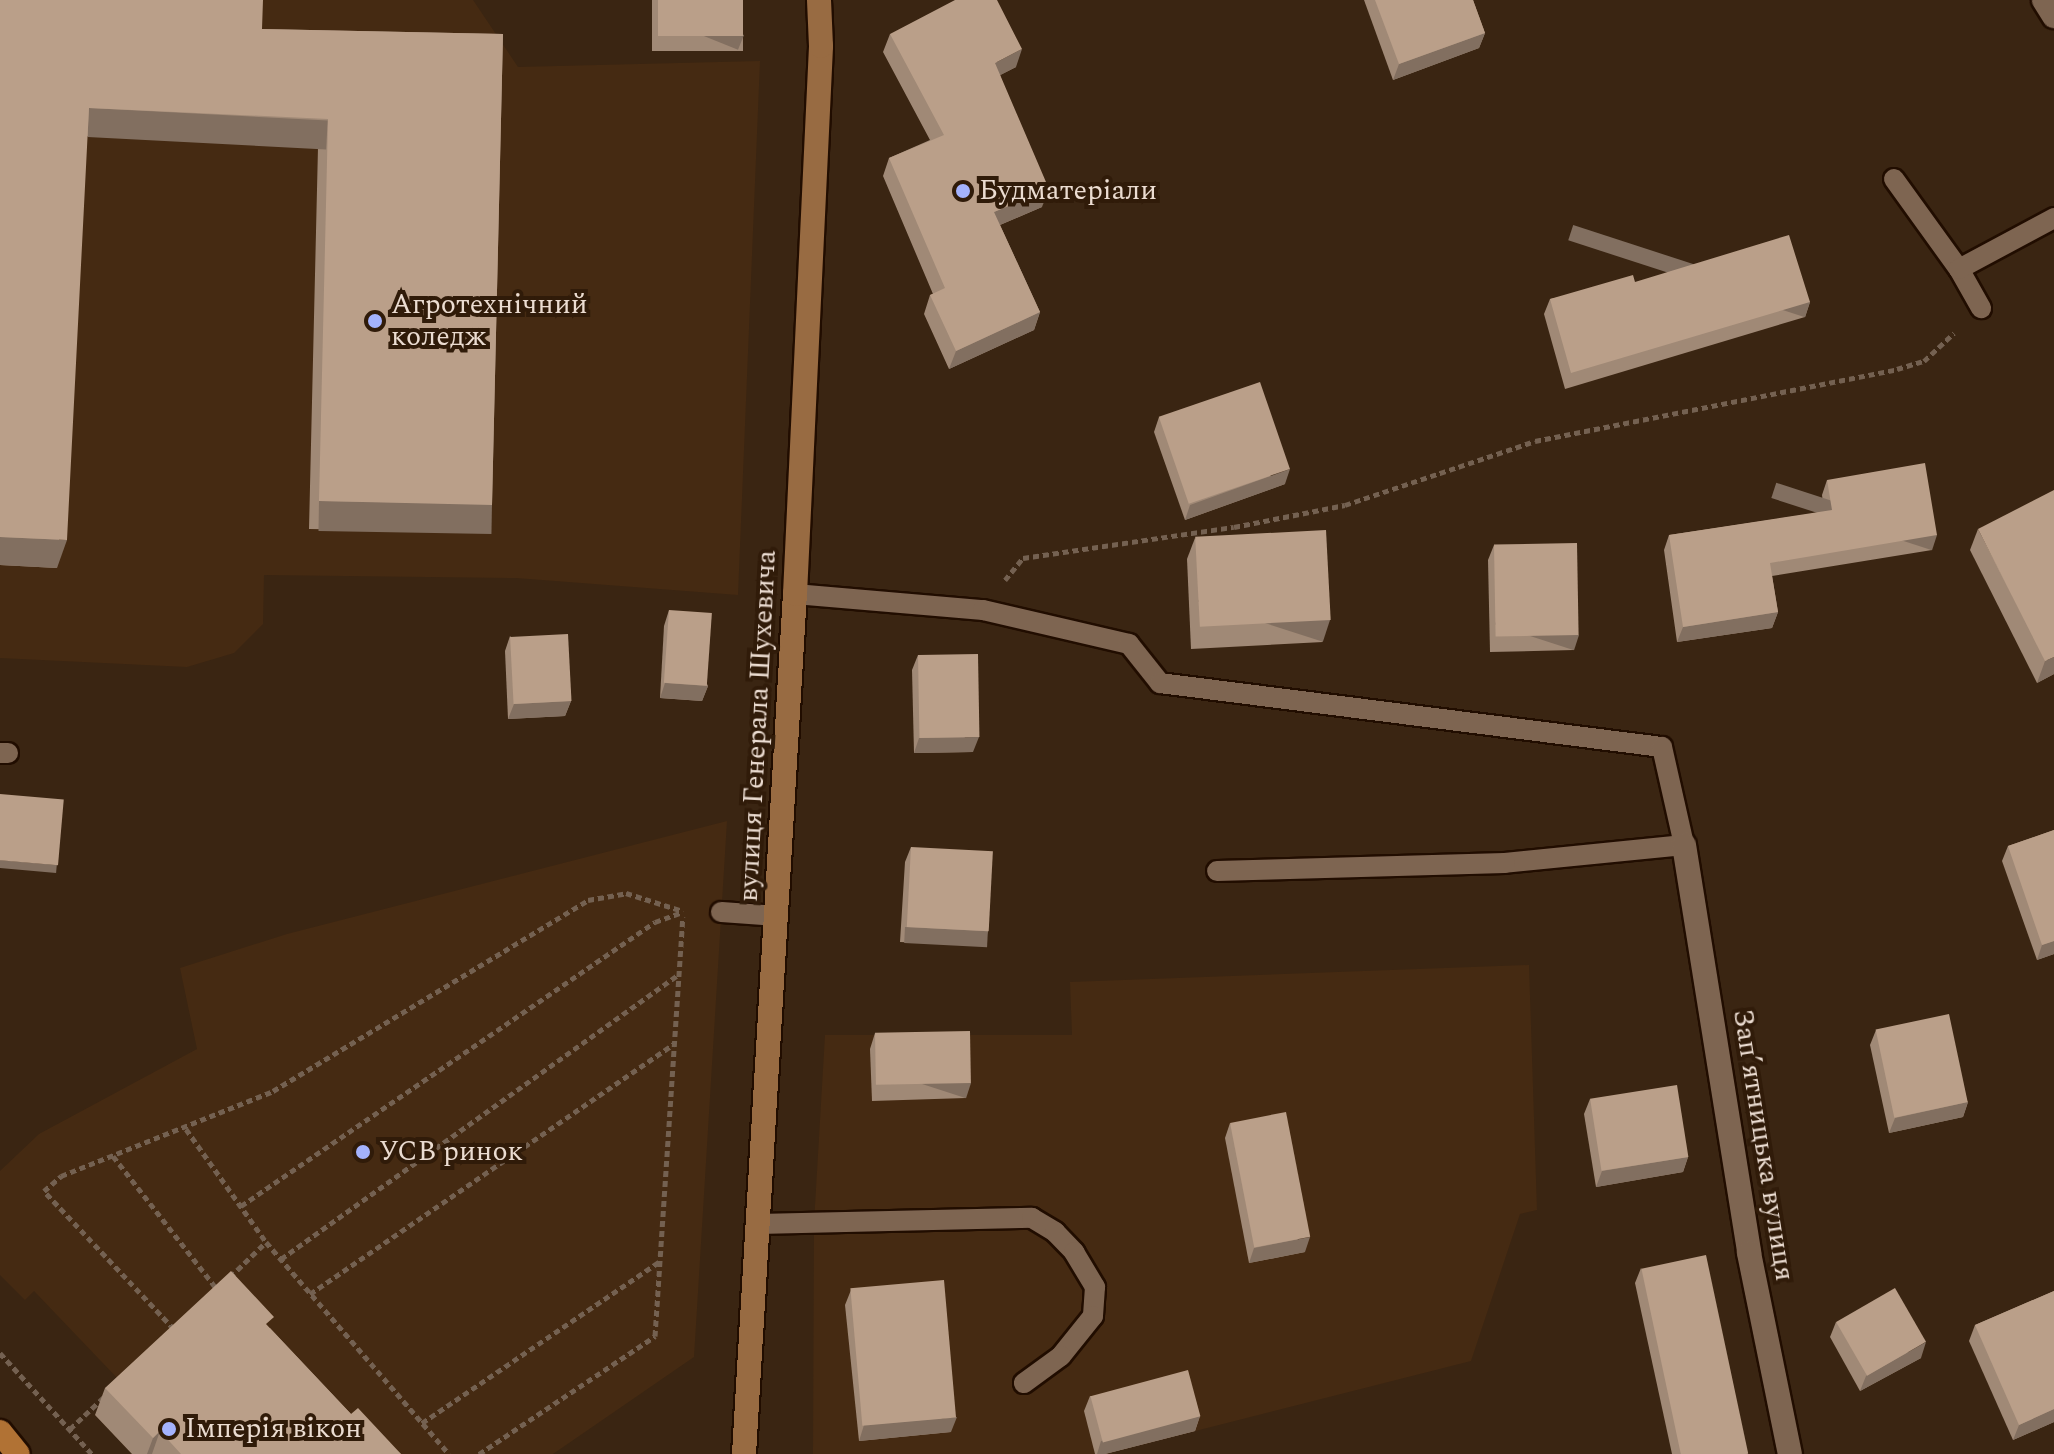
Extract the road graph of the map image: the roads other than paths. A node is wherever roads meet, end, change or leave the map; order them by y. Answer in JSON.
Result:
{"nodes":[{"id":1,"x":819,"y":0,"type":"edge"},
{"id":2,"x":2044,"y":0,"type":"edge"},
{"id":3,"x":2054,"y":16,"type":"edge"},
{"id":4,"x":1894,"y":179,"type":"dead end"},
{"id":5,"x":2054,"y":218,"type":"edge"},
{"id":6,"x":1959,"y":269,"type":"junction"},
{"id":7,"x":1981,"y":308,"type":"road end"},
{"id":8,"x":795,"y":594,"type":"junction"},
{"id":9,"x":1684,"y":845,"type":"junction"},
{"id":10,"x":1217,"y":871,"type":"dead end"},
{"id":11,"x":721,"y":912,"type":"road end"},
{"id":12,"x":778,"y":916,"type":"junction"},
{"id":13,"x":758,"y":1224,"type":"junction"},
{"id":14,"x":1024,"y":1383,"type":"dead end"},
{"id":15,"x":0,"y":1432,"type":"edge"},
{"id":16,"x":18,"y":1454,"type":"edge"},
{"id":17,"x":744,"y":1454,"type":"edge"},
{"id":18,"x":1790,"y":1454,"type":"edge"}],
"edges":[{"from":1,"to":8,"type":"street","name":"вулиця Генерала Шухевича"},
{"from":2,"to":3,"type":"street"},
{"from":4,"to":6,"type":"lane"},
{"from":5,"to":6,"type":"lane"},
{"from":6,"to":7,"type":"lane"},
{"from":8,"to":9,"type":"lane"},
{"from":8,"to":12,"type":"street","name":"вулиця Генерала Шухевича"},
{"from":9,"to":10,"type":"lane"},
{"from":9,"to":18,"type":"street","name":"Запʼятницька вулиця"},
{"from":11,"to":12,"type":"lane"},
{"from":12,"to":13,"type":"street","name":"вулиця Генерала Шухевича"},
{"from":13,"to":14,"type":"lane"},
{"from":13,"to":17,"type":"street","name":"вулиця Генерала Шухевича"},
{"from":15,"to":16,"type":"main road"}]}
